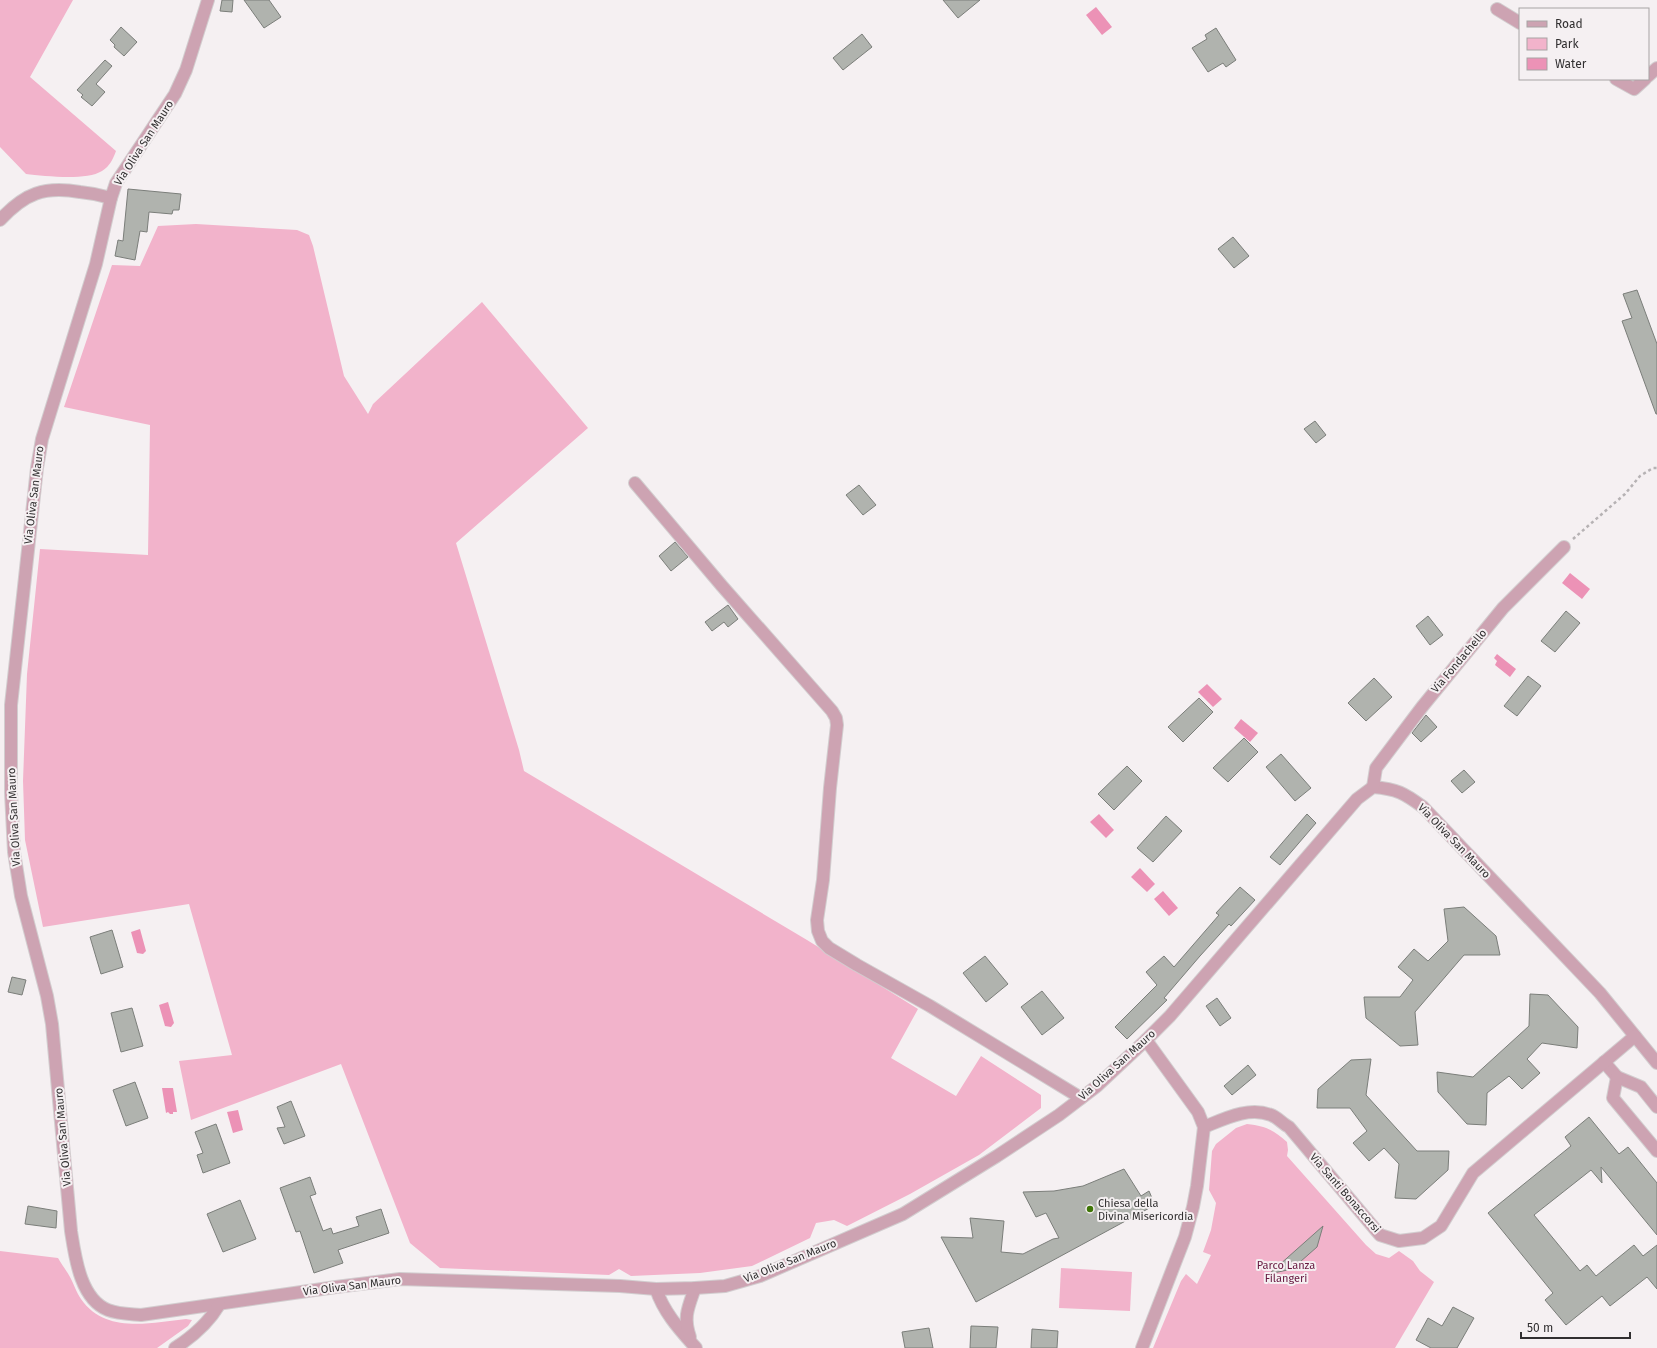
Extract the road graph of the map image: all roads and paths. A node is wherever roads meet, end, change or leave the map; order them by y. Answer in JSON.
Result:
{"nodes":[{"id":1,"x":208,"y":0,"type":"edge"},
{"id":2,"x":1497,"y":9,"type":"dead end"},
{"id":3,"x":1519,"y":22,"type":"edge"},
{"id":4,"x":1657,"y":68,"type":"edge"},
{"id":5,"x":1649,"y":75,"type":"edge"},
{"id":6,"x":1618,"y":80,"type":"edge"},
{"id":7,"x":1644,"y":80,"type":"edge"},
{"id":8,"x":111,"y":198,"type":"junction"},
{"id":9,"x":0,"y":220,"type":"edge"},
{"id":10,"x":1657,"y":468,"type":"edge"},
{"id":11,"x":635,"y":483,"type":"dead end"},
{"id":12,"x":1564,"y":547,"type":"joint"},
{"id":13,"x":1373,"y":787,"type":"junction"},
{"id":14,"x":1635,"y":1036,"type":"junction"},
{"id":15,"x":1146,"y":1040,"type":"junction"},
{"id":16,"x":1604,"y":1062,"type":"junction"},
{"id":17,"x":1657,"y":1063,"type":"edge"},
{"id":18,"x":1617,"y":1077,"type":"junction"},
{"id":19,"x":1081,"y":1098,"type":"junction"},
{"id":20,"x":1657,"y":1107,"type":"edge"},
{"id":21,"x":1204,"y":1127,"type":"junction"},
{"id":22,"x":1657,"y":1151,"type":"edge"},
{"id":23,"x":695,"y":1288,"type":"junction"},
{"id":24,"x":656,"y":1289,"type":"junction"},
{"id":25,"x":219,"y":1305,"type":"junction"},
{"id":26,"x":694,"y":1345,"type":"edge"},
{"id":27,"x":175,"y":1348,"type":"edge"},
{"id":28,"x":1142,"y":1348,"type":"edge"}],
"edges":[{"from":1,"to":8,"type":"street","name":"Via Oliva San Mauro"},
{"from":2,"to":3,"type":"street"},
{"from":4,"to":5,"type":"street"},
{"from":6,"to":7,"type":"street"},
{"from":8,"to":9,"type":"street"},
{"from":8,"to":25,"type":"street","name":"Via Oliva San Mauro"},
{"from":10,"to":12,"type":"path"},
{"from":11,"to":19,"type":"street"},
{"from":12,"to":13,"type":"street","name":"Via Fondachello"},
{"from":13,"to":14,"type":"street","name":"Via Oliva San Mauro"},
{"from":13,"to":15,"type":"street","name":"Via Oliva San Mauro"},
{"from":14,"to":16,"type":"street","name":"Via Santi Bonaccorsi"},
{"from":14,"to":17,"type":"street","name":"Via Oliva San Mauro"},
{"from":15,"to":19,"type":"street","name":"Via Oliva San Mauro"},
{"from":15,"to":21,"type":"street"},
{"from":16,"to":18,"type":"street"},
{"from":16,"to":21,"type":"street","name":"Via Santi Bonaccorsi"},
{"from":18,"to":20,"type":"street"},
{"from":18,"to":22,"type":"street"},
{"from":19,"to":23,"type":"street","name":"Via Oliva San Mauro"},
{"from":21,"to":28,"type":"street"},
{"from":23,"to":24,"type":"street","name":"Via Oliva San Mauro"},
{"from":23,"to":26,"type":"street"},
{"from":24,"to":25,"type":"street","name":"Via Oliva San Mauro"},
{"from":24,"to":26,"type":"street"},
{"from":25,"to":27,"type":"street"}]}
